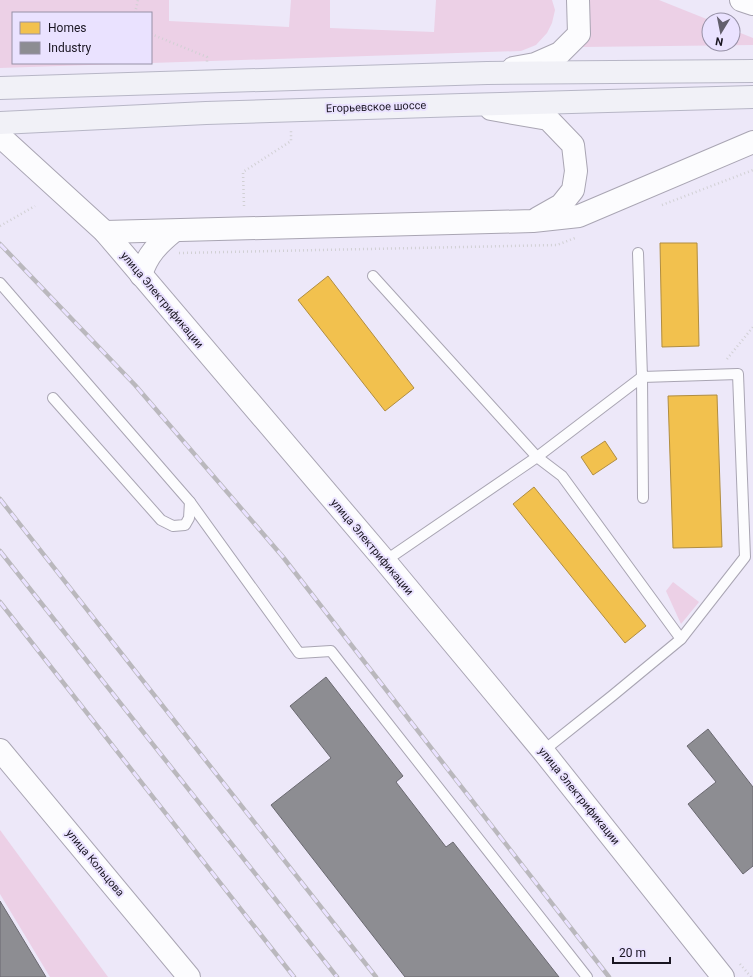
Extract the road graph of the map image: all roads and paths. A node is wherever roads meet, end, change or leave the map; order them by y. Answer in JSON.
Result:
{"nodes":[{"id":1,"x":138,"y":0,"type":"edge"},
{"id":2,"x":578,"y":0,"type":"edge"},
{"id":3,"x":741,"y":0,"type":"edge"},
{"id":4,"x":753,"y":4,"type":"edge"},
{"id":5,"x":135,"y":12,"type":"edge"},
{"id":6,"x":152,"y":34,"type":"edge"},
{"id":7,"x":207,"y":57,"type":"dead end"},
{"id":8,"x":753,"y":71,"type":"edge"},
{"id":9,"x":487,"y":73,"type":"junction"},
{"id":10,"x":0,"y":88,"type":"edge"},
{"id":11,"x":753,"y":97,"type":"edge"},
{"id":12,"x":462,"y":105,"type":"junction"},
{"id":13,"x":0,"y":123,"type":"edge"},
{"id":14,"x":290,"y":128,"type":"dead end"},
{"id":15,"x":0,"y":136,"type":"edge"},
{"id":16,"x":753,"y":142,"type":"edge"},
{"id":17,"x":753,"y":170,"type":"edge"},
{"id":18,"x":35,"y":206,"type":"dead end"},
{"id":19,"x":244,"y":206,"type":"dead end"},
{"id":20,"x":659,"y":206,"type":"dead end"},
{"id":21,"x":533,"y":221,"type":"junction"},
{"id":22,"x":0,"y":226,"type":"edge"},
{"id":23,"x":174,"y":230,"type":"junction"},
{"id":24,"x":104,"y":232,"type":"junction"},
{"id":25,"x":579,"y":237,"type":"dead end"},
{"id":26,"x":174,"y":253,"type":"dead end"},
{"id":27,"x":638,"y":253,"type":"dead end"},
{"id":28,"x":141,"y":275,"type":"junction"},
{"id":29,"x":373,"y":276,"type":"dead end"},
{"id":30,"x":0,"y":283,"type":"edge"},
{"id":31,"x":753,"y":327,"type":"edge"},
{"id":32,"x":715,"y":375,"type":"junction"},
{"id":33,"x":642,"y":377,"type":"junction"},
{"id":34,"x":53,"y":398,"type":"dead end"},
{"id":35,"x":537,"y":457,"type":"junction"},
{"id":36,"x":643,"y":498,"type":"dead end"},
{"id":37,"x":190,"y":502,"type":"junction"},
{"id":38,"x":385,"y":561,"type":"junction"},
{"id":39,"x":681,"y":639,"type":"junction"},
{"id":40,"x":0,"y":750,"type":"edge"},
{"id":41,"x":543,"y":751,"type":"junction"},
{"id":42,"x":736,"y":959,"type":"dead end"},
{"id":43,"x":190,"y":977,"type":"edge"},
{"id":44,"x":587,"y":977,"type":"edge"},
{"id":45,"x":723,"y":977,"type":"edge"},
{"id":46,"x":751,"y":977,"type":"edge"}],
"edges":[{"from":1,"to":5,"type":"path"},
{"from":2,"to":9,"type":"main road"},
{"from":3,"to":4,"type":"main road"},
{"from":6,"to":7,"type":"path"},
{"from":8,"to":9,"type":"main road"},
{"from":9,"to":10,"type":"main road"},
{"from":11,"to":12,"type":"main road","name":"Егорьевское шоссе"},
{"from":12,"to":13,"type":"main road","name":"Егорьевское шоссе"},
{"from":12,"to":21,"type":"main road"},
{"from":14,"to":19,"type":"path"},
{"from":15,"to":24,"type":"main road","name":"улица Электрификации"},
{"from":16,"to":21,"type":"main road"},
{"from":17,"to":20,"type":"path"},
{"from":18,"to":22,"type":"path"},
{"from":21,"to":23,"type":"main road"},
{"from":23,"to":24,"type":"main road"},
{"from":23,"to":28,"type":"main road"},
{"from":24,"to":28,"type":"main road","name":"улица Электрификации"},
{"from":25,"to":26,"type":"path"},
{"from":27,"to":33,"type":"lane"},
{"from":28,"to":38,"type":"main road","name":"улица Электрификации"},
{"from":29,"to":35,"type":"lane"},
{"from":30,"to":37,"type":"lane"},
{"from":31,"to":32,"type":"path"},
{"from":32,"to":33,"type":"lane"},
{"from":32,"to":39,"type":"lane"},
{"from":33,"to":35,"type":"lane"},
{"from":33,"to":36,"type":"lane"},
{"from":34,"to":37,"type":"lane"},
{"from":35,"to":38,"type":"lane"},
{"from":35,"to":39,"type":"lane"},
{"from":37,"to":44,"type":"lane"},
{"from":38,"to":41,"type":"main road","name":"улица Электрификации"},
{"from":39,"to":41,"type":"lane"},
{"from":40,"to":43,"type":"main road","name":"улица Кольцова"},
{"from":41,"to":45,"type":"main road","name":"улица Электрификации"},
{"from":42,"to":46,"type":"path"}]}
